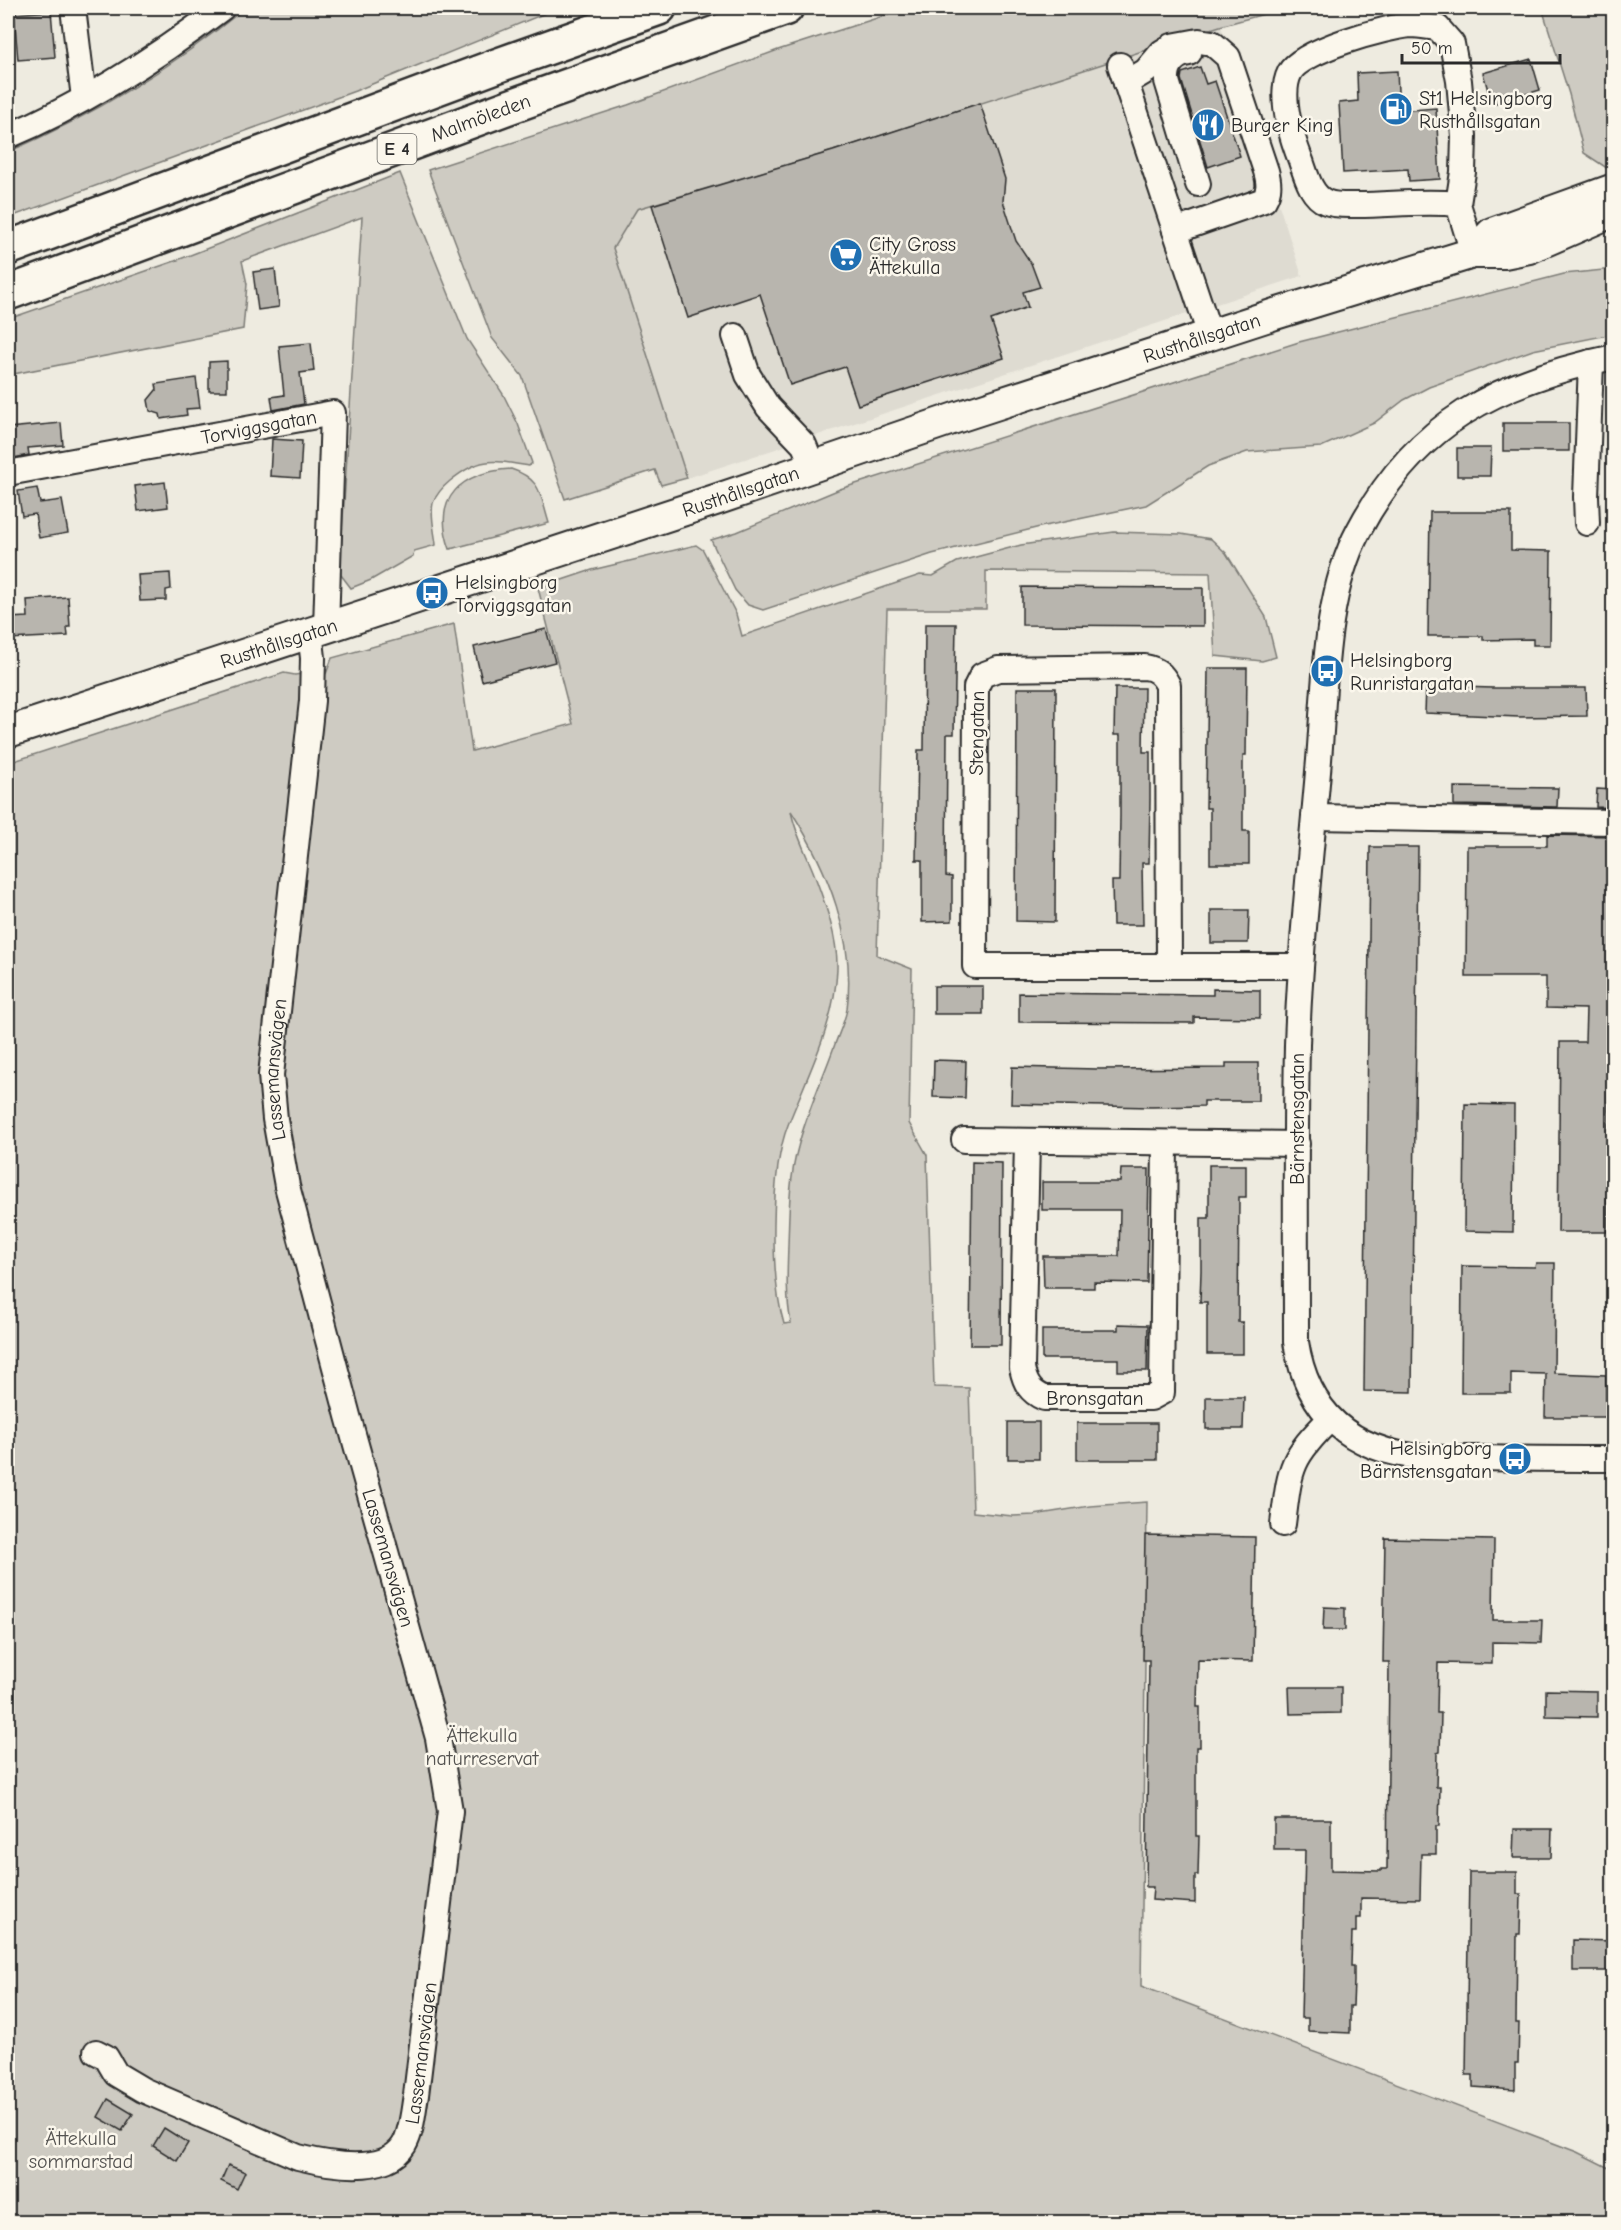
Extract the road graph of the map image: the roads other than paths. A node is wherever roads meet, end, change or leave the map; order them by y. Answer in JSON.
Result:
{"nodes":[{"id":1,"x":73,"y":8,"type":"edge"},
{"id":2,"x":222,"y":8,"type":"edge"},
{"id":3,"x":659,"y":8,"type":"edge"},
{"id":4,"x":786,"y":8,"type":"edge"},
{"id":5,"x":84,"y":98,"type":"junction"},
{"id":6,"x":8,"y":136,"type":"edge"},
{"id":7,"x":1198,"y":184,"type":"dead end"},
{"id":8,"x":1614,"y":189,"type":"edge"},
{"id":9,"x":1458,"y":204,"type":"junction"},
{"id":10,"x":1251,"y":205,"type":"junction"},
{"id":11,"x":1614,"y":211,"type":"edge"},
{"id":12,"x":1175,"y":231,"type":"junction"},
{"id":13,"x":8,"y":248,"type":"edge"},
{"id":14,"x":1473,"y":253,"type":"junction"},
{"id":15,"x":8,"y":293,"type":"edge"},
{"id":16,"x":1210,"y":335,"type":"junction"},
{"id":17,"x":735,"y":336,"type":"dead end"},
{"id":18,"x":1602,"y":359,"type":"edge"},
{"id":19,"x":813,"y":467,"type":"junction"},
{"id":20,"x":8,"y":473,"type":"edge"},
{"id":21,"x":1587,"y":523,"type":"dead end"},
{"id":22,"x":318,"y":630,"type":"junction"},
{"id":23,"x":8,"y":732,"type":"edge"},
{"id":24,"x":1314,"y":817,"type":"junction"},
{"id":25,"x":1614,"y":822,"type":"edge"},
{"id":26,"x":1170,"y":965,"type":"junction"},
{"id":27,"x":1301,"y":966,"type":"junction"},
{"id":28,"x":964,"y":1140,"type":"dead end"},
{"id":29,"x":1027,"y":1142,"type":"junction"},
{"id":30,"x":1165,"y":1143,"type":"junction"},
{"id":31,"x":1297,"y":1144,"type":"junction"},
{"id":32,"x":1330,"y":1419,"type":"junction"},
{"id":33,"x":1614,"y":1459,"type":"edge"},
{"id":34,"x":1283,"y":1524,"type":"dead end"},
{"id":35,"x":96,"y":2052,"type":"dead end"}],
"edges":[{"from":1,"to":5,"type":"street"},
{"from":2,"to":5,"type":"street"},
{"from":3,"to":13,"type":"highway","number":"E 4"},
{"from":4,"to":15,"type":"highway","name":"Malmöleden","number":"E 4"},
{"from":5,"to":6,"type":"street"},
{"from":7,"to":10,"type":"street"},
{"from":8,"to":14,"type":"main road","name":"Rusthållsgatan"},
{"from":9,"to":9,"type":"street"},
{"from":9,"to":14,"type":"street"},
{"from":10,"to":12,"type":"street"},
{"from":10,"to":12,"type":"street"},
{"from":11,"to":14,"type":"main road","name":"Rusthållsgatan"},
{"from":12,"to":16,"type":"street"},
{"from":14,"to":16,"type":"main road","name":"Rusthållsgatan"},
{"from":16,"to":19,"type":"main road","name":"Rusthållsgatan"},
{"from":17,"to":19,"type":"street"},
{"from":18,"to":21,"type":"street"},
{"from":18,"to":24,"type":"street","name":"Bärnstensgatan"},
{"from":19,"to":22,"type":"main road","name":"Rusthållsgatan"},
{"from":20,"to":22,"type":"street","name":"Torviggsgatan"},
{"from":22,"to":23,"type":"main road","name":"Rusthållsgatan"},
{"from":22,"to":35,"type":"street","name":"Lassemansvägen"},
{"from":24,"to":25,"type":"street"},
{"from":24,"to":27,"type":"street","name":"Bärnstensgatan"},
{"from":26,"to":26,"type":"street","name":"Stengatan"},
{"from":26,"to":27,"type":"street","name":"Stengatan"},
{"from":27,"to":31,"type":"street","name":"Bärnstensgatan"},
{"from":28,"to":29,"type":"street"},
{"from":29,"to":30,"type":"street"},
{"from":29,"to":30,"type":"street","name":"Bronsgatan"},
{"from":30,"to":31,"type":"street"},
{"from":31,"to":32,"type":"street","name":"Bärnstensgatan"},
{"from":32,"to":33,"type":"street","name":"Bärnstensgatan"},
{"from":32,"to":34,"type":"street"}]}
